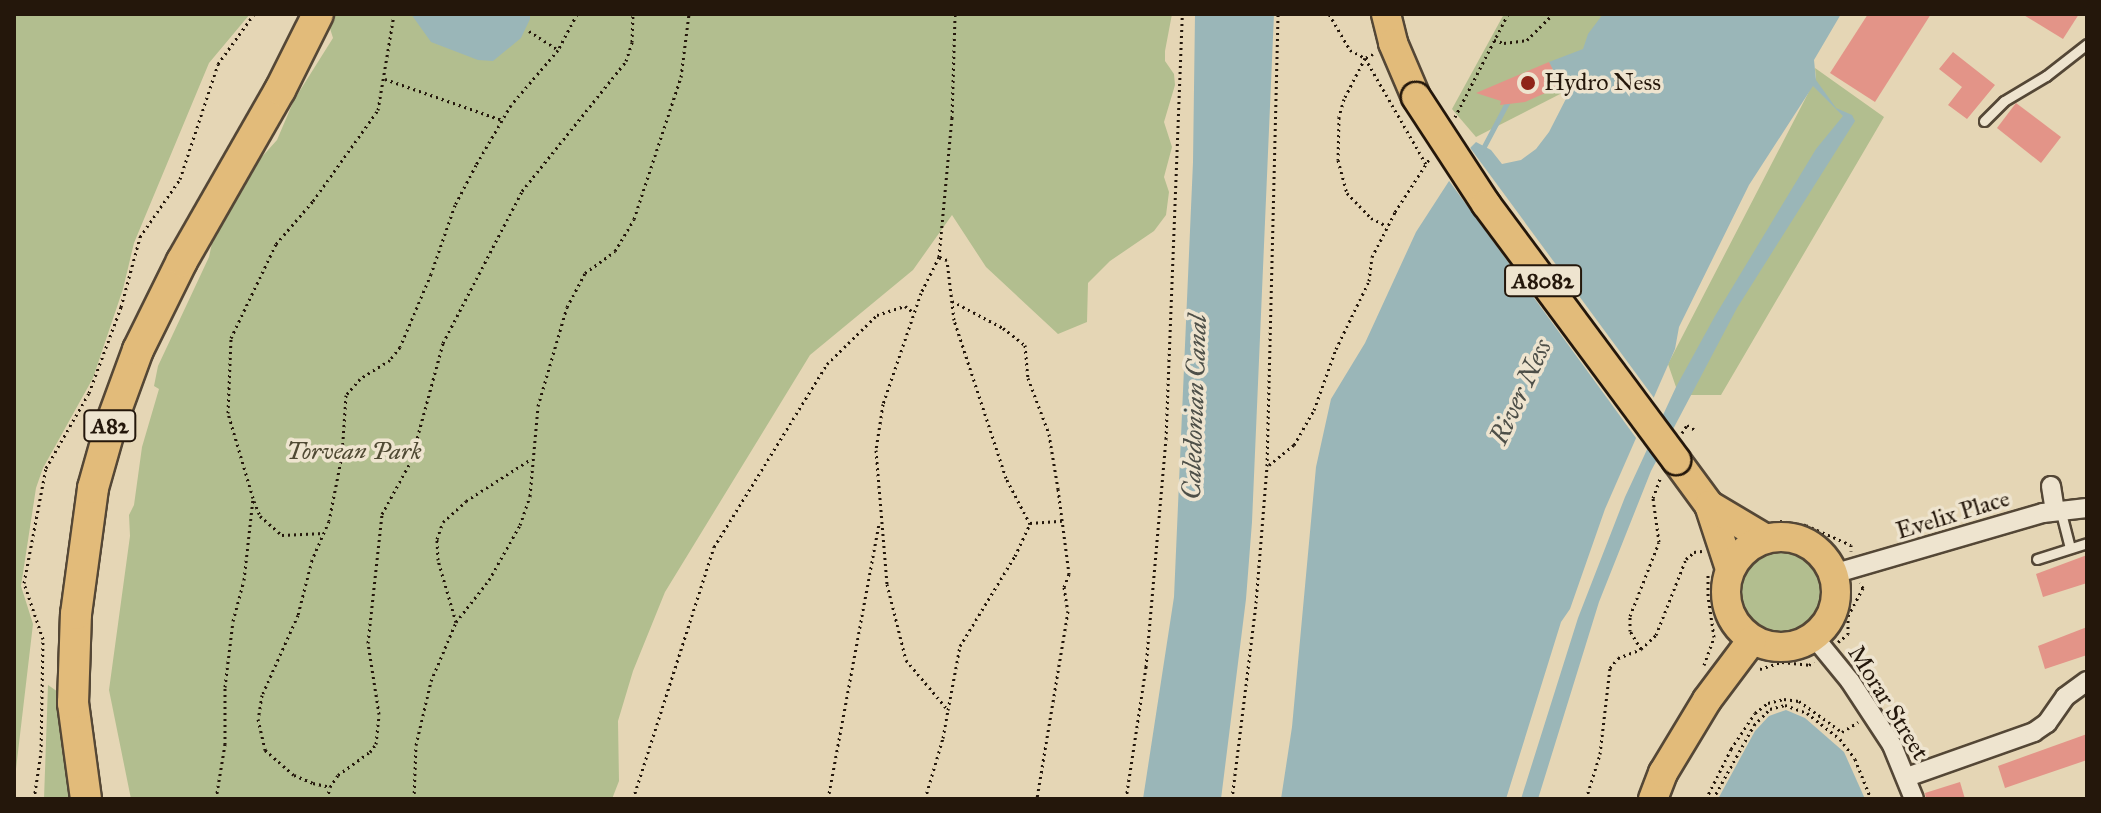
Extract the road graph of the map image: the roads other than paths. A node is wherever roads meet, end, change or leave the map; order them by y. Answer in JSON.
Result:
{"nodes":[{"id":1,"x":318,"y":14,"type":"edge"},
{"id":2,"x":1386,"y":14,"type":"edge"},
{"id":3,"x":2087,"y":44,"type":"edge"},
{"id":4,"x":1984,"y":121,"type":"dead end"},
{"id":5,"x":2051,"y":486,"type":"dead end"},
{"id":6,"x":1709,"y":505,"type":"junction"},
{"id":7,"x":2087,"y":508,"type":"edge"},
{"id":8,"x":2058,"y":510,"type":"junction"},
{"id":9,"x":1771,"y":530,"type":"junction"},
{"id":10,"x":2087,"y":543,"type":"edge"},
{"id":11,"x":2070,"y":548,"type":"junction"},
{"id":12,"x":2037,"y":559,"type":"dead end"},
{"id":13,"x":1716,"y":566,"type":"junction"},
{"id":14,"x":1842,"y":572,"type":"junction"},
{"id":15,"x":1752,"y":640,"type":"junction"},
{"id":16,"x":1820,"y":644,"type":"junction"},
{"id":17,"x":2087,"y":681,"type":"edge"},
{"id":18,"x":1907,"y":777,"type":"junction"},
{"id":19,"x":86,"y":799,"type":"edge"},
{"id":20,"x":1653,"y":799,"type":"edge"},
{"id":21,"x":1914,"y":799,"type":"edge"}],
"edges":[{"from":1,"to":19,"type":"highway","number":"A82"},
{"from":2,"to":6,"type":"main road","number":"A8082","bridge":true},
{"from":3,"to":4,"type":"lane"},
{"from":5,"to":8,"type":"street"},
{"from":6,"to":9,"type":"main road","number":"A8082"},
{"from":6,"to":13,"type":"main road","number":"A8082"},
{"from":7,"to":8,"type":"street","name":"Evelix Place"},
{"from":8,"to":11,"type":"lane"},
{"from":8,"to":14,"type":"street","name":"Evelix Place"},
{"from":9,"to":13,"type":"main road"},
{"from":9,"to":14,"type":"main road","number":"A8082"},
{"from":10,"to":11,"type":"lane"},
{"from":11,"to":12,"type":"lane"},
{"from":13,"to":15,"type":"main road","number":"A8082"},
{"from":14,"to":16,"type":"main road"},
{"from":15,"to":16,"type":"main road"},
{"from":15,"to":20,"type":"main road"},
{"from":16,"to":18,"type":"street","name":"Morar Street"},
{"from":17,"to":18,"type":"street"},
{"from":18,"to":21,"type":"street","name":"Morar Street"}]}
